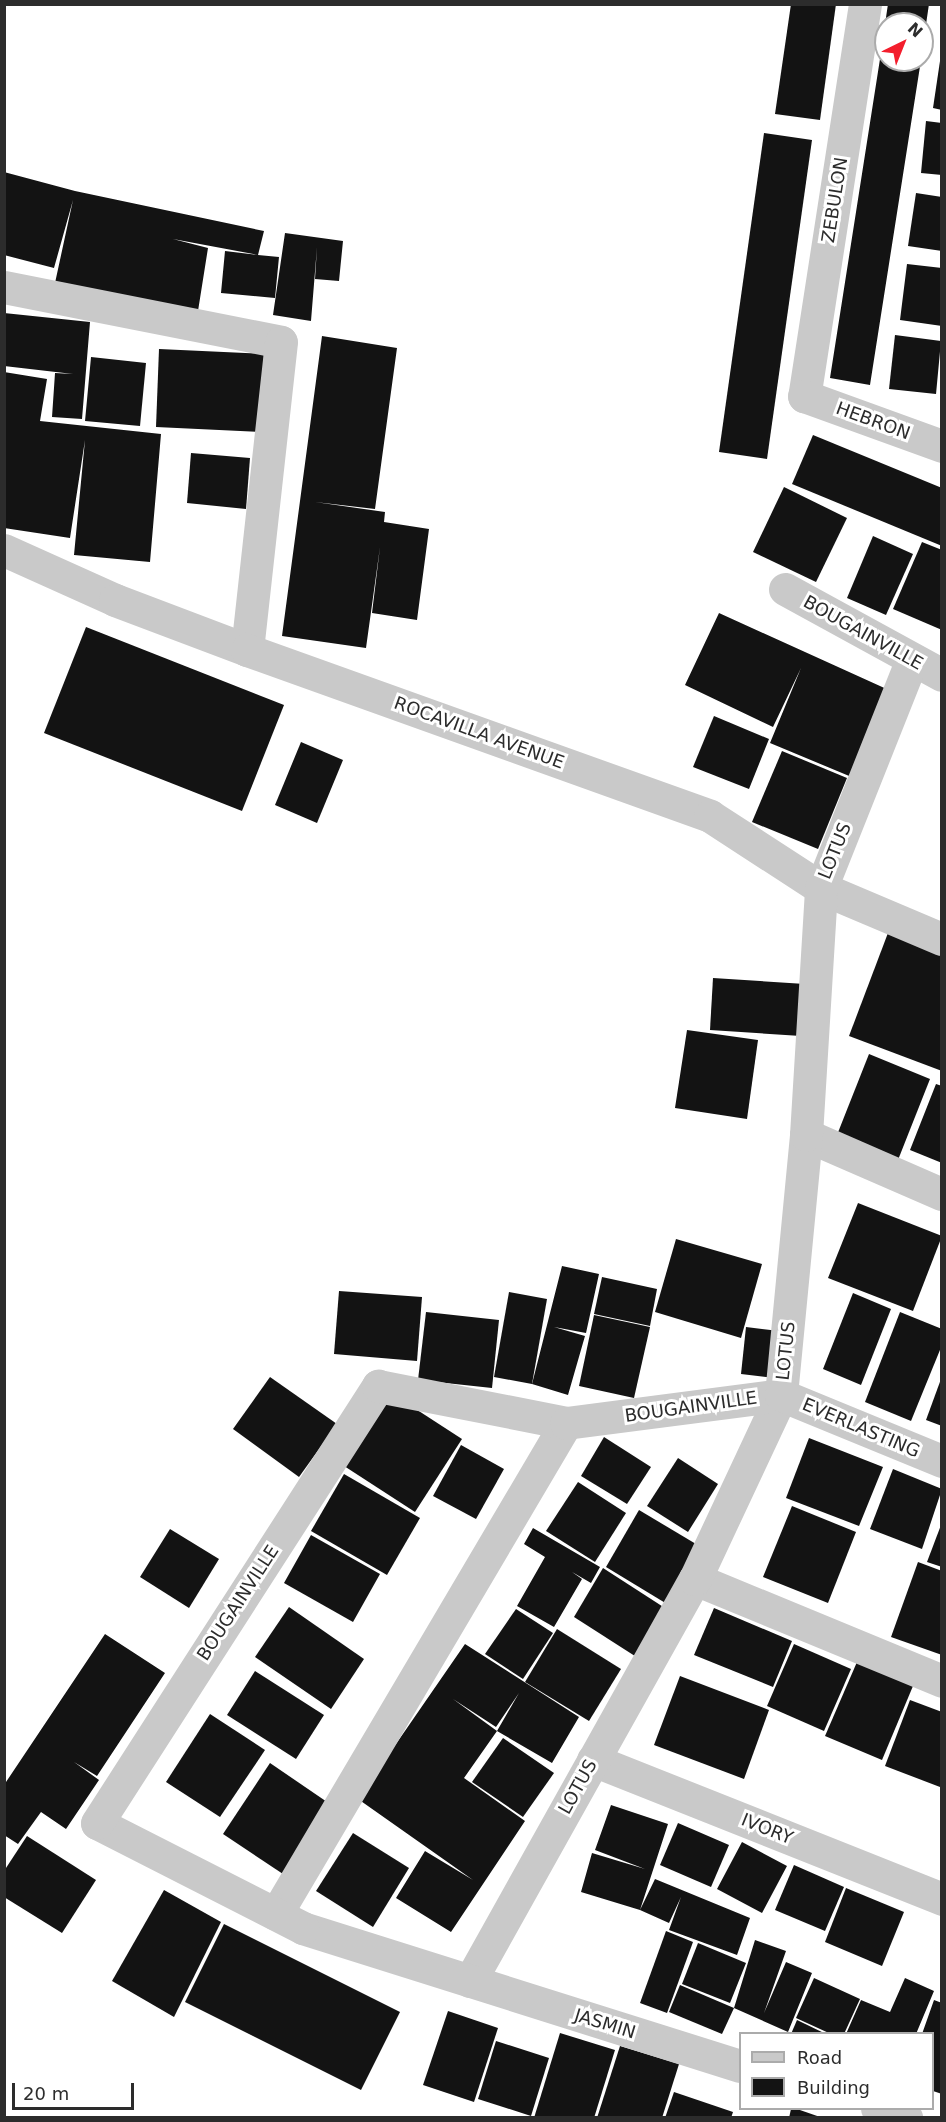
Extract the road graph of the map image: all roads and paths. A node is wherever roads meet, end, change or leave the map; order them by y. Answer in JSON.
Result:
{"nodes":[{"id":1,"x":866,"y":4,"type":"edge"},
{"id":2,"x":4,"y":287,"type":"edge"},
{"id":3,"x":804,"y":396,"type":"joint"},
{"id":4,"x":942,"y":446,"type":"edge"},
{"id":5,"x":4,"y":550,"type":"edge"},
{"id":6,"x":785,"y":589,"type":"dead end"},
{"id":7,"x":247,"y":650,"type":"junction"},
{"id":8,"x":911,"y":662,"type":"junction"},
{"id":9,"x":942,"y":675,"type":"edge"},
{"id":10,"x":821,"y":888,"type":"junction"},
{"id":11,"x":942,"y":939,"type":"edge"},
{"id":12,"x":807,"y":1135,"type":"junction"},
{"id":13,"x":942,"y":1194,"type":"edge"},
{"id":14,"x":781,"y":1395,"type":"junction"},
{"id":15,"x":566,"y":1423,"type":"junction"},
{"id":16,"x":942,"y":1461,"type":"edge"},
{"id":17,"x":695,"y":1579,"type":"junction"},
{"id":18,"x":942,"y":1681,"type":"edge"},
{"id":19,"x":594,"y":1760,"type":"junction"},
{"id":20,"x":942,"y":1899,"type":"edge"},
{"id":21,"x":276,"y":1914,"type":"junction"},
{"id":22,"x":470,"y":1981,"type":"junction"},
{"id":23,"x":739,"y":2065,"type":"edge"},
{"id":24,"x":880,"y":2110,"type":"edge"},
{"id":25,"x":906,"y":2118,"type":"edge"}],
"edges":[{"from":1,"to":3,"type":"street","name":"ZEBULON"},
{"from":2,"to":7,"type":"street"},
{"from":3,"to":4,"type":"street","name":"HEBRON"},
{"from":5,"to":7,"type":"street","name":"ROCAVILLA AVENUE"},
{"from":6,"to":8,"type":"street","name":"BOUGAINVILLE"},
{"from":7,"to":10,"type":"street","name":"ROCAVILLA AVENUE"},
{"from":8,"to":9,"type":"street","name":"BOUGAINVILLE"},
{"from":8,"to":10,"type":"street","name":"LOTUS"},
{"from":10,"to":11,"type":"street","name":"ROCAVILLA AVENUE"},
{"from":10,"to":12,"type":"street","name":"LOTUS"},
{"from":12,"to":13,"type":"street"},
{"from":12,"to":14,"type":"street","name":"LOTUS"},
{"from":14,"to":15,"type":"street","name":"BOUGAINVILLE"},
{"from":14,"to":16,"type":"street","name":"EVERLASTING"},
{"from":14,"to":17,"type":"street","name":"LOTUS"},
{"from":15,"to":21,"type":"street"},
{"from":15,"to":21,"type":"street","name":"BOUGAINVILLE"},
{"from":17,"to":18,"type":"street"},
{"from":17,"to":19,"type":"street","name":"LOTUS"},
{"from":19,"to":20,"type":"street","name":"IVORY"},
{"from":19,"to":22,"type":"street","name":"LOTUS"},
{"from":21,"to":22,"type":"street","name":"BOUGAINVILLE"},
{"from":22,"to":23,"type":"street","name":"JASMIN"},
{"from":24,"to":25,"type":"street"}]}
